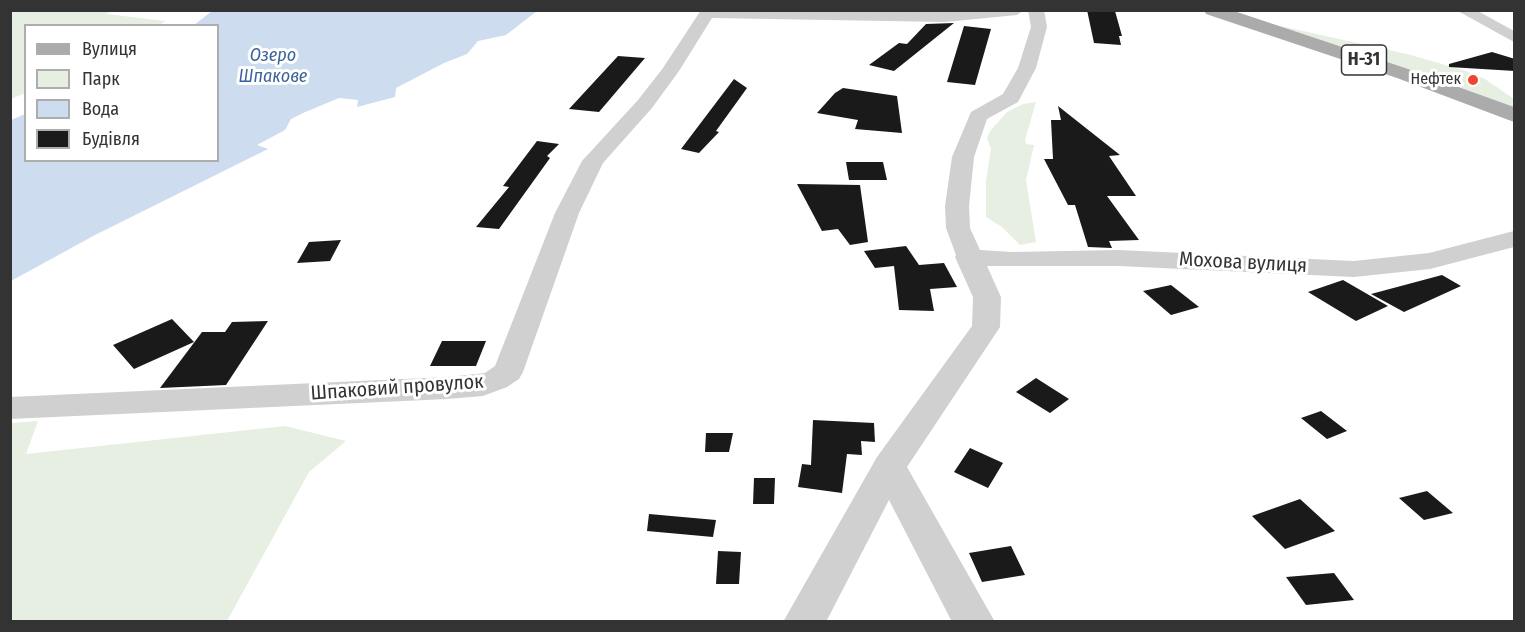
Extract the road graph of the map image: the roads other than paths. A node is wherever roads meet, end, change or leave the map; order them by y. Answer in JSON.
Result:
{"nodes":[{"id":1,"x":1017,"y":10,"type":"edge"},
{"id":2,"x":1036,"y":10,"type":"edge"},
{"id":3,"x":1212,"y":10,"type":"edge"},
{"id":4,"x":1463,"y":10,"type":"edge"},
{"id":5,"x":708,"y":12,"type":"edge"},
{"id":6,"x":1515,"y":37,"type":"edge"},
{"id":7,"x":1515,"y":115,"type":"edge"},
{"id":8,"x":1515,"y":239,"type":"edge"},
{"id":9,"x":968,"y":257,"type":"junction"},
{"id":10,"x":10,"y":408,"type":"edge"},
{"id":11,"x":889,"y":466,"type":"junction"},
{"id":12,"x":804,"y":621,"type":"edge"},
{"id":13,"x":974,"y":621,"type":"edge"}],
"edges":[{"from":1,"to":5,"type":"street"},
{"from":2,"to":9,"type":"street"},
{"from":3,"to":7,"type":"main road","number":"Н-31"},
{"from":4,"to":6,"type":"street"},
{"from":5,"to":10,"type":"street","name":"Шпаковий провулок"},
{"from":8,"to":9,"type":"street","name":"Мохова вулиця"},
{"from":9,"to":11,"type":"street"},
{"from":11,"to":12,"type":"street"},
{"from":11,"to":13,"type":"street"}]}
